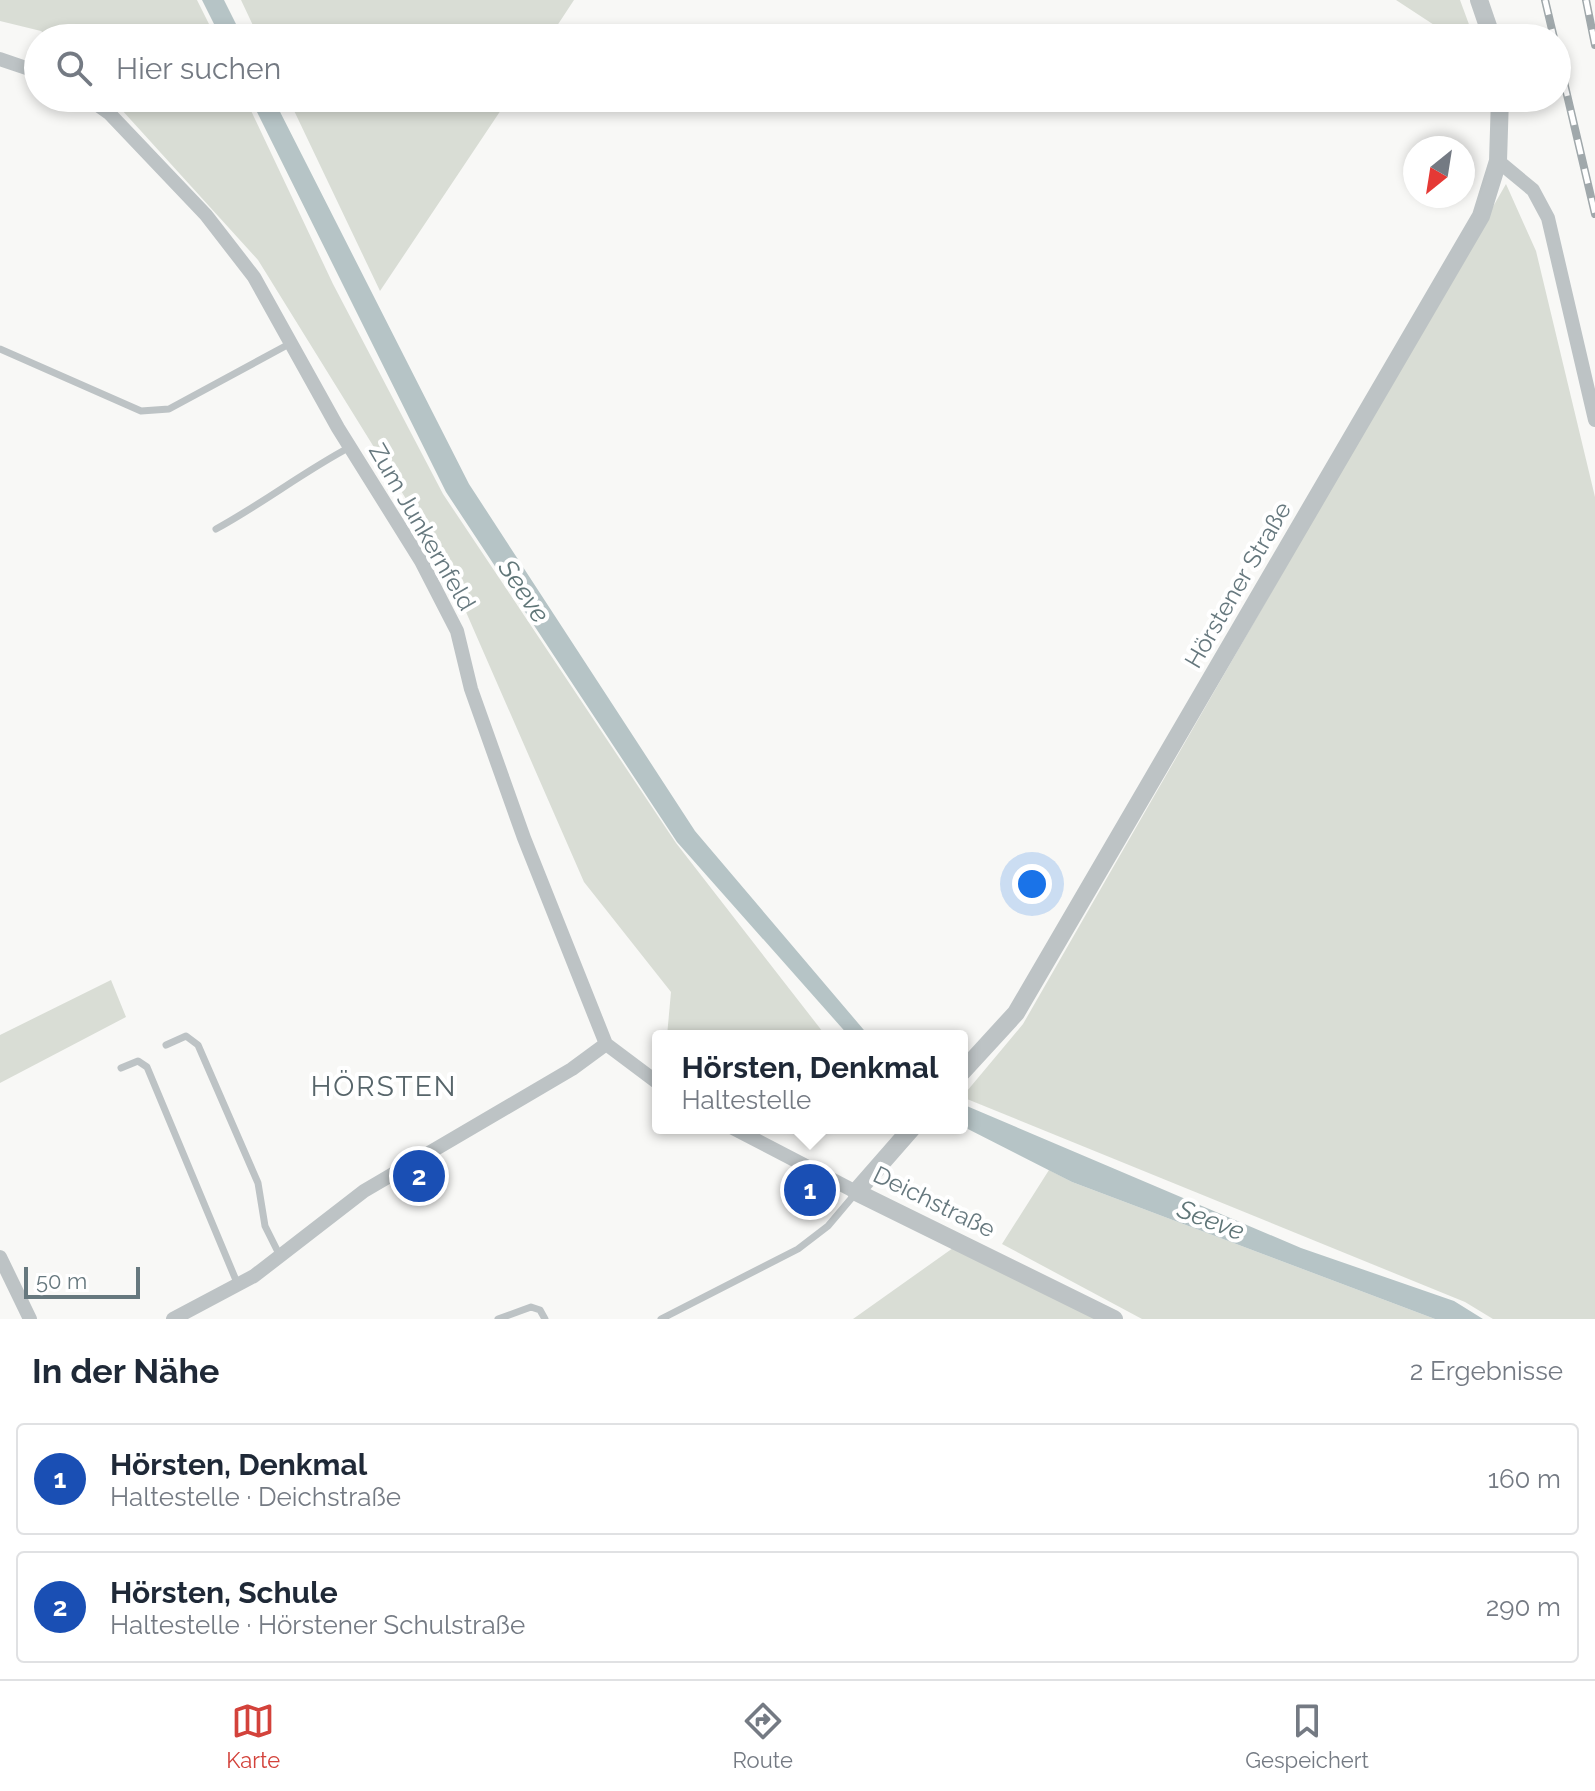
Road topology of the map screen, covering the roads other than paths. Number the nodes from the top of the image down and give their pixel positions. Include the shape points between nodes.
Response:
1 (1479, 0) edge
2 (1487, 24) edge
3 (0, 59) edge
4 (24, 67) edge
5 (108, 112) edge
6 (1500, 112) edge
7 (1498, 161) junction
8 (291, 343) junction
9 (0, 349) edge
10 (1595, 420) edge
11 (350, 447) junction
12 (216, 529) dead end
13 (606, 1044) junction
14 (166, 1045) dead end
15 (968, 1065) edge
16 (121, 1068) dead end
17 (652, 1078) edge
18 (745, 1134) edge
19 (907, 1134) edge
20 (856, 1192) junction
21 (280, 1256) junction
22 (0, 1257) edge
23 (238, 1285) junction
24 (30, 1319) edge
25 (173, 1319) edge
26 (498, 1319) edge
27 (545, 1319) edge
28 (661, 1319) edge
29 (1114, 1319) edge

1 - 2 street
3 - 4 street
5 - 8 street, Zum Junkernfeld via 206,215 254,277
6 - 7 street, Hörstener Straße
7 - 10 street via 1533,190 1548,218
7 - 15 street, Hörstener Straße via 1481,216 1016,1013
8 - 9 lane via 169,409 141,411
8 - 11 street, Zum Junkernfeld
11 - 12 lane
11 - 13 street, Zum Junkernfeld via 421,561 457,631 471,689 524,838
13 - 17 street
13 - 21 street via 364,1191
14 - 21 lane via 186,1036 198,1045 258,1183 265,1226
16 - 23 lane via 138,1061 147,1067
18 - 20 street, Deichstraße
19 - 20 street
20 - 28 lane via 828,1226 798,1249
20 - 29 street, Deichstraße
21 - 23 street
22 - 24 street
23 - 25 street
26 - 27 lane via 531,1307

